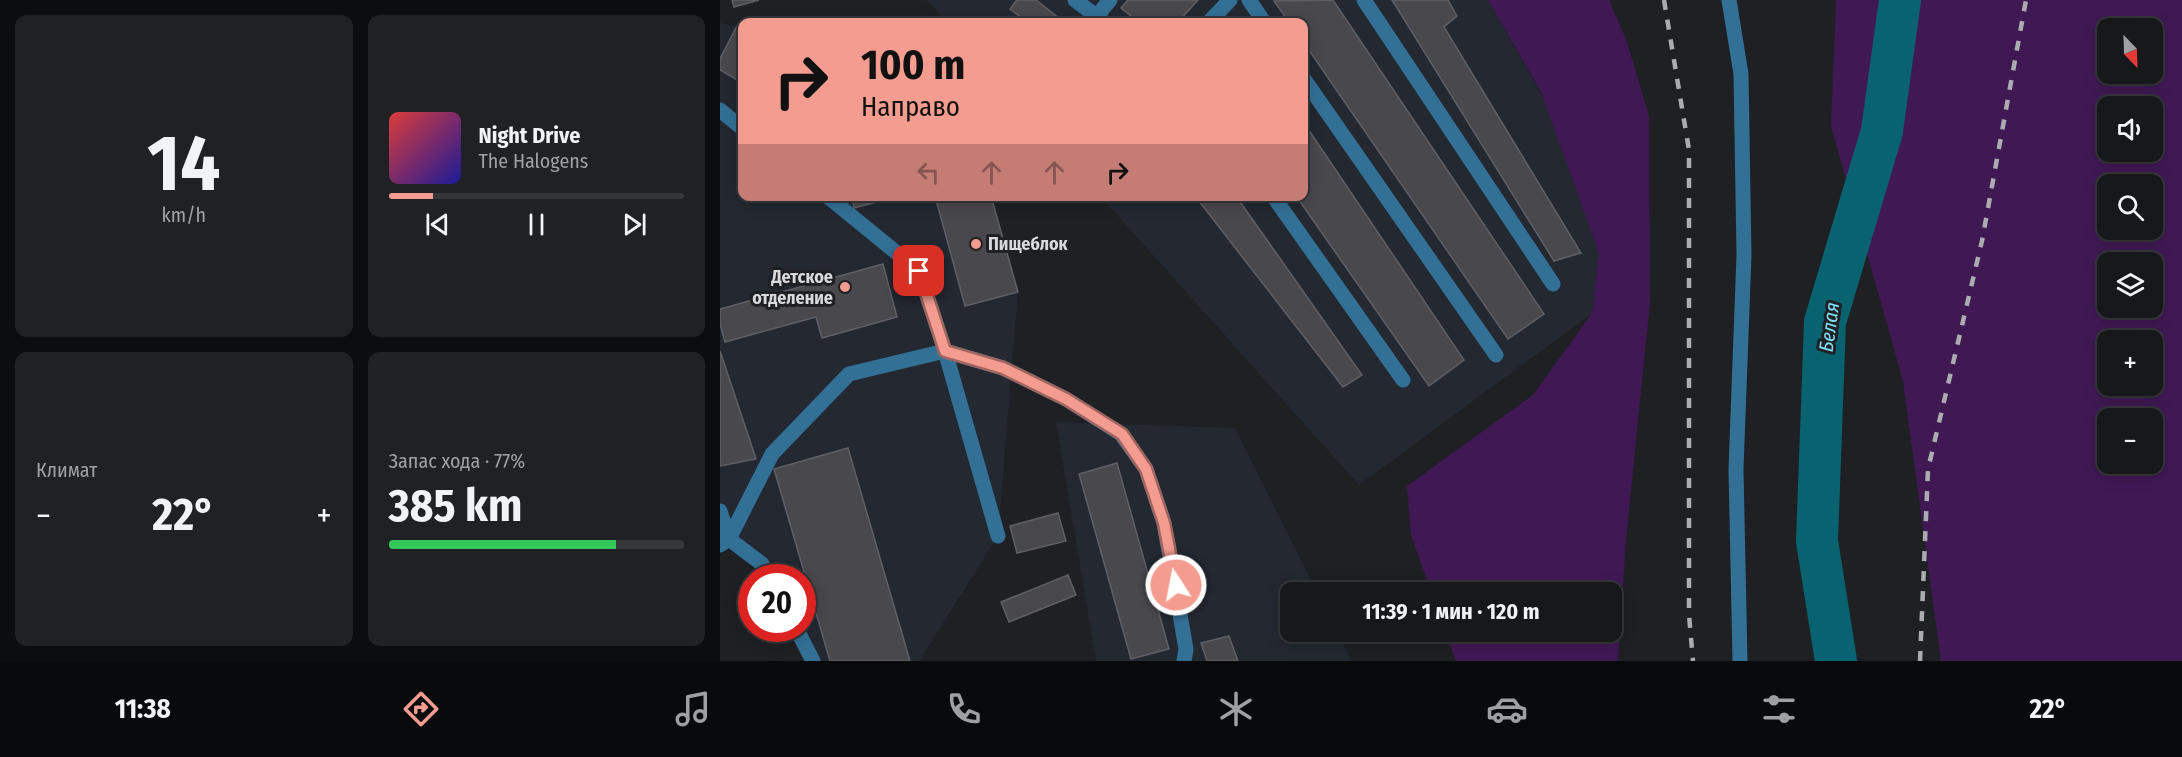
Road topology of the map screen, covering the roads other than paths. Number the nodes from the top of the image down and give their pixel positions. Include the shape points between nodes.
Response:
1 (1075, 0) edge
2 (1110, 0) edge
3 (1230, 0) edge
4 (1249, 0) edge
5 (1364, 0) edge
6 (1729, 0) edge
7 (1098, 18) edge
8 (1101, 18) edge
9 (1213, 18) edge
10 (1261, 18) edge
11 (1308, 85) edge
12 (720, 110) edge
13 (738, 125) edge
14 (833, 201) edge
15 (1277, 201) edge
16 (1553, 284) dead end
17 (945, 351) junction
18 (1496, 355) dead end
19 (1403, 380) dead end
20 (720, 511) edge
21 (998, 536) dead end
22 (725, 542) edge
23 (762, 564) edge
24 (803, 642) edge
25 (813, 661) edge
26 (1184, 661) edge
27 (1740, 661) edge

1 - 7 street
2 - 8 street
3 - 9 street
4 - 10 street
5 - 16 street
6 - 27 street via 1741,74 1742,108 1744,255 1736,469
11 - 18 street
12 - 13 street
14 - 17 street via 919,271
15 - 19 street
17 - 21 street
17 - 22 street via 849,374 772,454
17 - 26 street via 1003,368 1066,399 1122,434 1146,469 1164,523 1186,649
20 - 22 street
22 - 23 street
24 - 25 street

